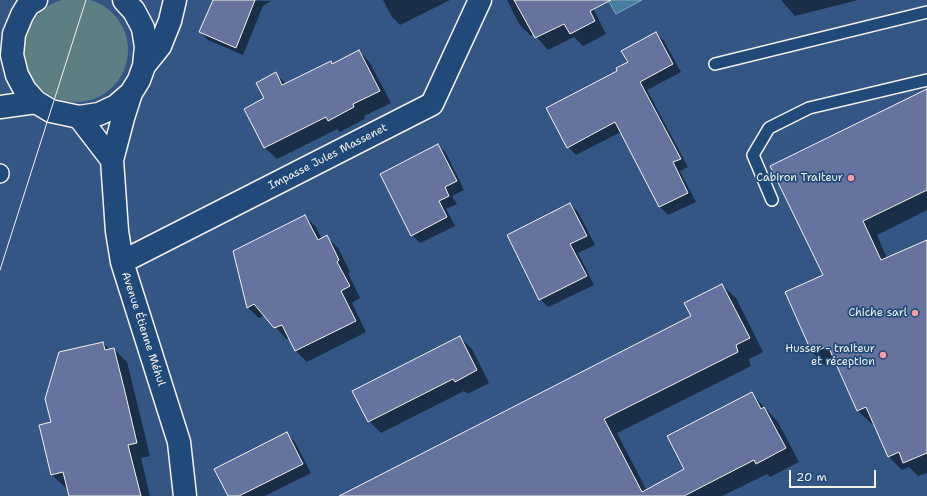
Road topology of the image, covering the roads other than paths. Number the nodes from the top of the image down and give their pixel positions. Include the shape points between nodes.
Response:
1 (124, 0) edge
2 (175, 0) edge
3 (480, 0) edge
4 (29, 2) edge
5 (927, 12) edge
6 (6, 60) edge
7 (715, 64) dead end
8 (144, 66) junction
9 (927, 80) edge
10 (131, 93) junction
11 (36, 102) junction
12 (0, 106) edge
13 (79, 117) junction
14 (112, 160) junction
15 (772, 200) dead end
16 (122, 262) junction
17 (185, 496) edge

1 - 8 street, Avenue Étienne Méhul via 134,10 143,28 146,47
2 - 8 street, Avenue Étienne Méhul via 160,46
3 - 16 street, Impasse Jules Massenet via 432,104
4 - 6 street, Avenue Étienne Méhul via 14,34
5 - 7 lane
6 - 11 street, Avenue Étienne Méhul
8 - 10 street, Avenue Étienne Méhul
9 - 15 lane via 809,108 769,128 753,155
10 - 13 street, Avenue Étienne Méhul via 116,106 99,114
10 - 14 street, Avenue Étienne Méhul
11 - 12 street
11 - 13 street, Avenue Étienne Méhul via 51,112
13 - 14 street
14 - 16 street, Avenue Étienne Méhul
16 - 17 street, Avenue Étienne Méhul via 179,442

